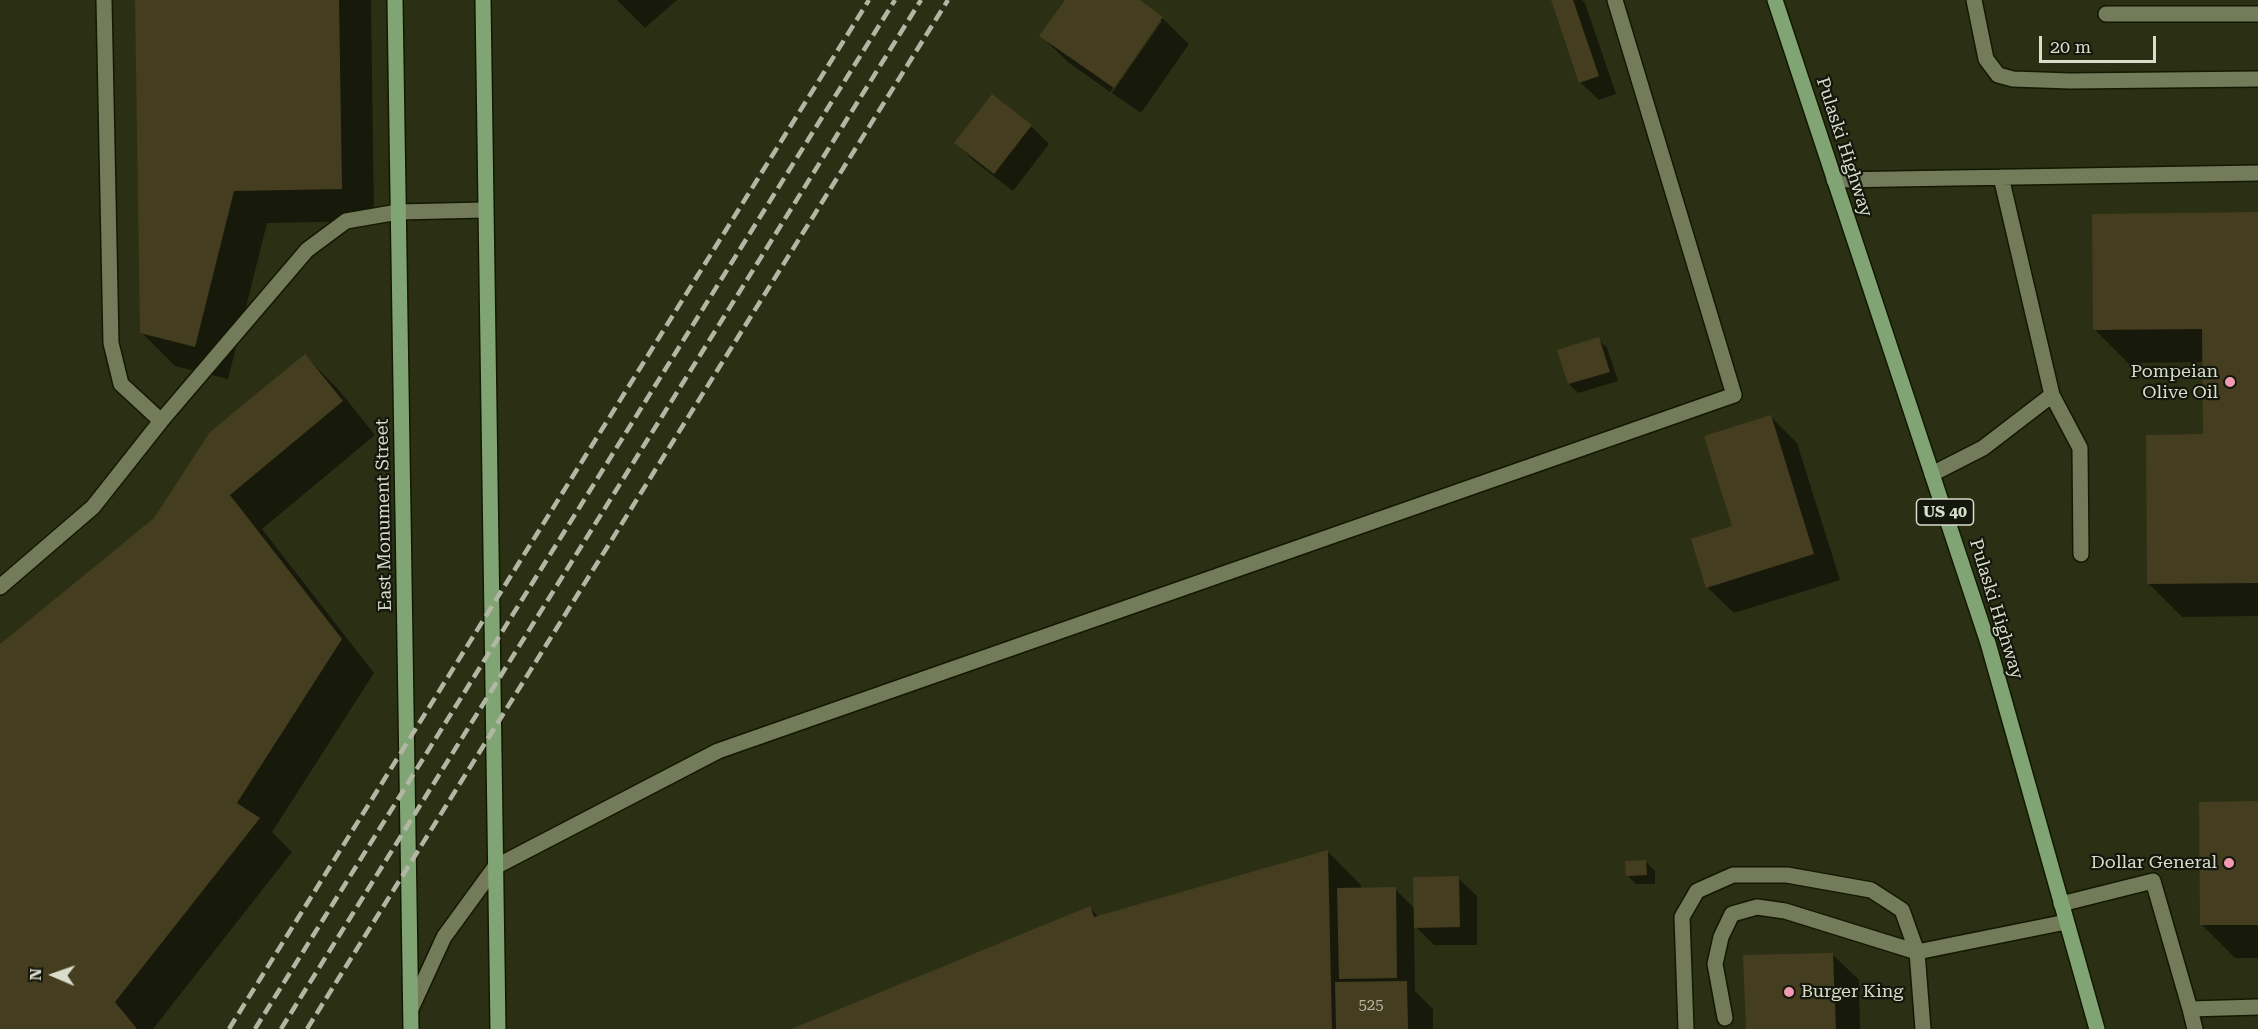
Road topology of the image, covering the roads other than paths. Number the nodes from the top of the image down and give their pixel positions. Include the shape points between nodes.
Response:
1 (104, 0) edge
2 (395, 0) edge
3 (483, 0) edge
4 (1615, 0) edge
5 (1775, 0) edge
6 (1974, 0) edge
7 (2106, 14) dead end
8 (2258, 14) edge
9 (2258, 79) edge
10 (2258, 173) edge
11 (2001, 177) junction
12 (1834, 180) junction
13 (485, 210) junction
14 (398, 212) junction
15 (2052, 395) junction
16 (161, 421) junction
17 (1932, 474) junction
18 (2081, 554) dead end
19 (0, 587) edge
20 (495, 867) junction
21 (2061, 904) junction
22 (2066, 922) junction
23 (1917, 952) junction
24 (2258, 1007) edge
25 (2190, 1008) junction
26 (411, 1009) junction
27 (1725, 1018) dead end
28 (411, 1029) edge
29 (498, 1029) edge
30 (1686, 1029) edge
31 (1923, 1029) edge
32 (2097, 1029) edge
33 (2195, 1029) edge

1 - 16 lane via 111,343 121,384
2 - 14 main road, East Monument Street
3 - 13 main road
4 - 20 lane via 1734,395 718,751
5 - 12 main road, Pulaski Highway / US 40
6 - 9 lane via 1986,59 1998,75 2070,81
7 - 8 lane
10 - 11 lane
11 - 12 lane
11 - 15 lane
12 - 17 main road, Pulaski Highway / US 40
13 - 14 lane
13 - 20 main road
14 - 16 lane via 346,221 307,250
14 - 26 main road, East Monument Street
15 - 17 lane via 1983,448
15 - 18 lane via 2080,448
16 - 19 lane via 93,507
17 - 21 main road, Pulaski Highway / US 40 via 1988,643
20 - 26 lane via 444,938
20 - 29 main road
21 - 22 main road, Pulaski Highway / US 40
21 - 25 lane via 2153,881
22 - 23 lane
22 - 32 main road, Pulaski Highway / US 40
23 - 27 lane via 1785,911 1757,907 1732,914 1715,964
23 - 30 lane via 1902,910 1871,890 1787,874 1732,875 1697,891 1682,917
23 - 31 lane
24 - 25 lane
25 - 33 lane
26 - 28 main road, East Monument Street

